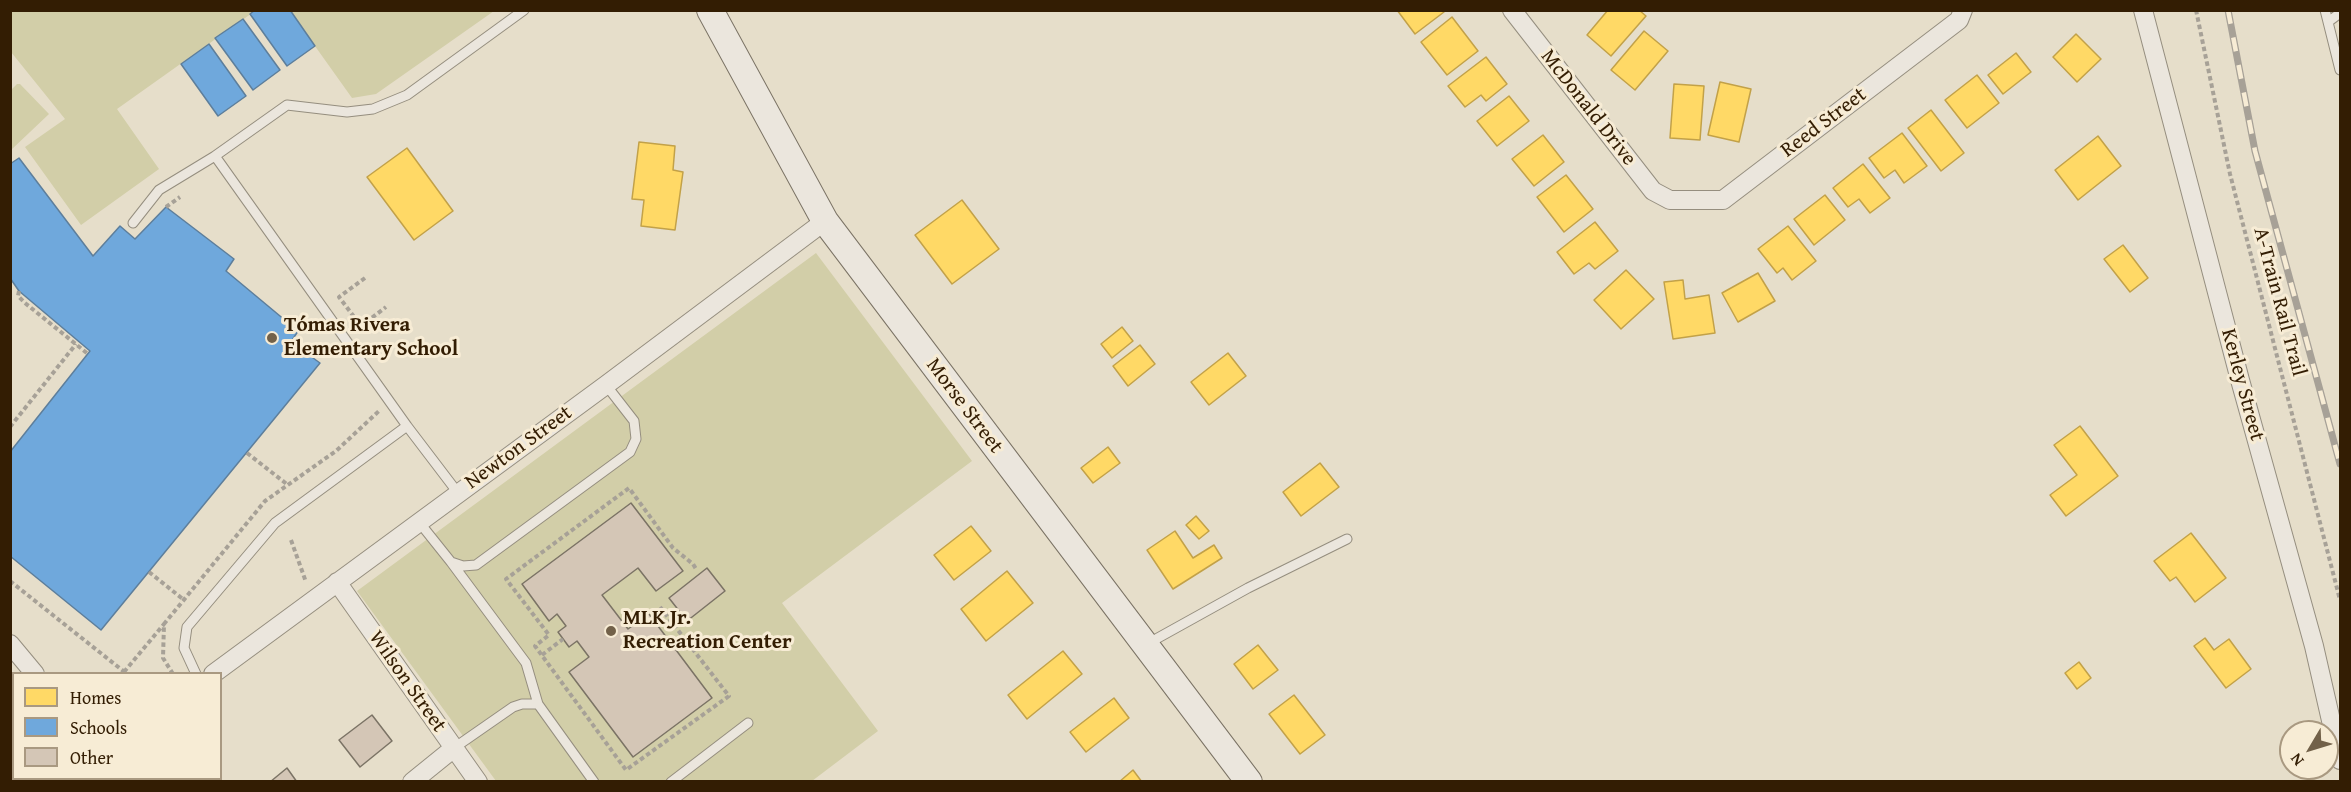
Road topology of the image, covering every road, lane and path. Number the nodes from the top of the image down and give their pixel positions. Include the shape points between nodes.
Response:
1 (524, 10) edge
2 (710, 10) edge
3 (1512, 10) edge
4 (1963, 10) edge
5 (2144, 10) edge
6 (2196, 10) edge
7 (2325, 10) edge
8 (2340, 13) edge
9 (2328, 22) junction
10 (2340, 70) edge
11 (214, 156) junction
12 (184, 194) dead end
13 (1670, 201) joint
14 (166, 207) dead end
15 (825, 221) junction
16 (133, 223) dead end
17 (365, 278) dead end
18 (19, 291) dead end
19 (386, 307) dead end
20 (76, 344) junction
21 (88, 354) dead end
22 (606, 386) junction
23 (374, 403) dead end
24 (407, 426) junction
25 (10, 427) edge
26 (247, 453) dead end
27 (288, 485) junction
28 (458, 493) junction
29 (419, 522) junction
30 (1347, 539) dead end
31 (291, 540) dead end
32 (451, 562) junction
33 (696, 569) dead end
34 (149, 572) dead end
35 (10, 581) edge
36 (337, 582) junction
37 (306, 583) dead end
38 (184, 600) junction
39 (2340, 600) edge
40 (660, 607) dead end
41 (164, 624) junction
42 (699, 635) dead end
43 (563, 639) dead end
44 (687, 642) junction
45 (10, 644) edge
46 (1145, 646) junction
47 (675, 648) dead end
48 (540, 656) junction
49 (34, 672) edge
50 (125, 672) edge
51 (127, 672) edge
52 (172, 672) edge
53 (195, 672) edge
54 (216, 672) edge
55 (537, 704) junction
56 (748, 723) dead end
57 (454, 748) junction
58 (2340, 760) edge
59 (412, 782) edge
60 (478, 782) edge
61 (594, 782) edge
62 (670, 782) edge
63 (1249, 782) edge

1 - 11 lane via 407,95 373,110 287,105
2 - 15 street, Morse Street
3 - 13 street, McDonald Drive via 1653,191
4 - 13 street, Reed Street via 1959,20 1723,200
5 - 58 street, Kerley Street via 2237,370 2314,646
6 - 39 path, A-Train Rail Trail via 2230,174
7 - 9 lane
8 - 9 lane
9 - 10 lane
11 - 16 lane via 159,190
11 - 24 lane
12 - 14 path
15 - 22 street, Newton Street
15 - 46 street, Morse Street
17 - 19 path via 339,297 361,326
18 - 20 path via 18,296
20 - 21 path
20 - 25 path
22 - 28 street, Newton Street
22 - 32 lane via 634,422 636,439 630,452 476,565
23 - 27 path via 380,411 336,451
24 - 28 lane
24 - 53 lane via 275,523 187,627 184,648
26 - 27 path
27 - 38 path via 265,501
28 - 29 street, Newton Street
29 - 32 lane
29 - 36 street, Newton Street
30 - 46 lane via 1170,629
31 - 37 path
32 - 55 lane via 526,663
33 - 48 path via 673,548 629,488 506,579 549,635 535,646
34 - 38 path
35 - 50 path
36 - 54 street, Newton Street
36 - 57 street, Wilson Street
38 - 41 path
40 - 44 path
41 - 51 path
41 - 52 path via 164,658
42 - 44 path
43 - 48 path
44 - 47 path
44 - 48 path via 729,696 627,770
45 - 49 street
46 - 63 street, Morse Street
55 - 57 lane via 513,707
55 - 61 lane
56 - 62 lane
57 - 59 street
57 - 60 street, Wilson Street

